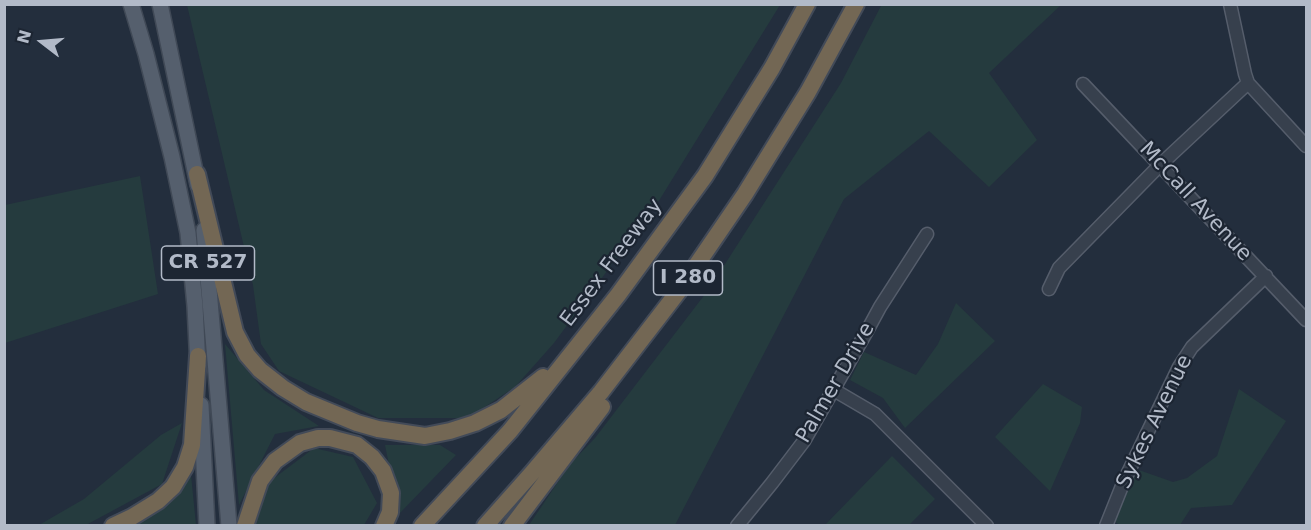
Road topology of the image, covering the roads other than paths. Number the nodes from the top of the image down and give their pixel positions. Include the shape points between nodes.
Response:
1 (131, 4) edge
2 (807, 4) edge
3 (856, 4) edge
4 (1230, 4) edge
5 (160, 7) edge
6 (1248, 83) junction
7 (1083, 84) dead end
8 (1306, 146) edge
9 (1160, 165) junction
10 (197, 174) junction
11 (927, 234) dead end
12 (1266, 276) junction
13 (1049, 289) dead end
14 (678, 292) junction
15 (618, 295) junction
16 (1306, 320) edge
17 (198, 356) junction
18 (834, 390) junction
19 (113, 525) edge
20 (207, 525) edge
21 (229, 525) edge
22 (245, 525) edge
23 (384, 525) edge
24 (422, 525) edge
25 (484, 525) edge
26 (512, 525) edge
27 (737, 525) edge
28 (987, 525) edge
29 (1106, 525) edge

1 - 17 main road, CR 527 via 172,156 188,234
2 - 15 highway, Essex Freeway / I 280 via 705,176
3 - 14 highway, I 280 via 808,92
4 - 6 street
5 - 10 main road, CR 527
6 - 8 street
6 - 9 street
7 - 9 street, McCall Avenue
9 - 12 street, McCall Avenue
9 - 13 street via 1059,268
10 - 15 highway via 235,332 247,355 283,388 357,423 426,435 476,423 501,410 551,371
10 - 21 main road, CR 527
11 - 18 street, Palmer Drive
12 - 16 street, McCall Avenue
12 - 29 street, Sykes Avenue via 1192,347 1179,367
14 - 25 highway, I 280 via 601,392
14 - 26 highway via 620,383
15 - 24 highway, Essex Freeway / I 280 via 510,431
17 - 19 highway via 192,445 185,467 173,487 158,501
17 - 20 main road, CR 527
18 - 27 street, Palmer Drive via 804,441
18 - 28 street via 874,414
22 - 23 highway via 260,481 276,460 300,443 318,438 357,445 383,471 391,493 390,512

